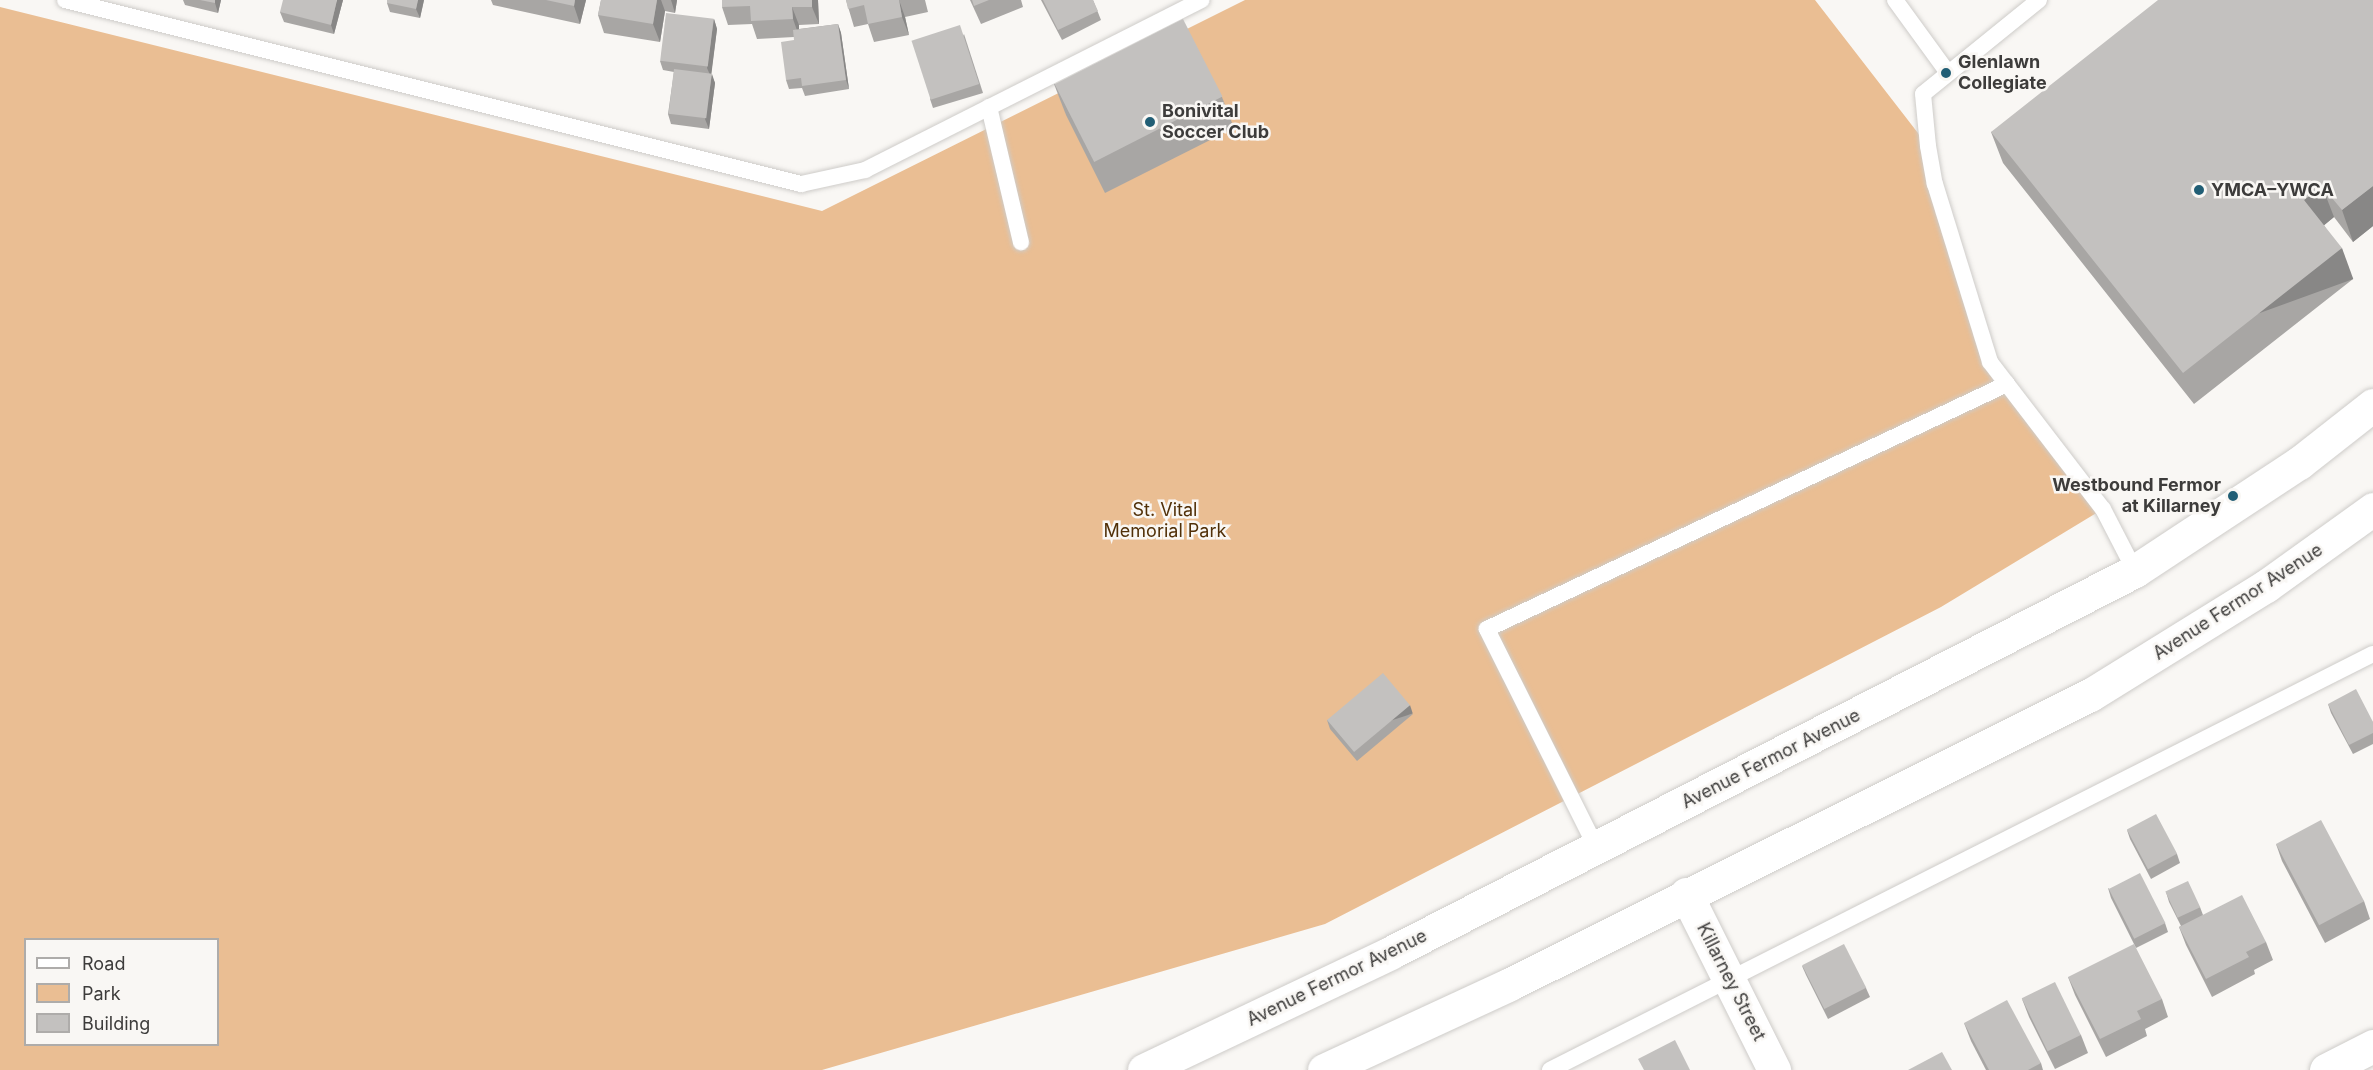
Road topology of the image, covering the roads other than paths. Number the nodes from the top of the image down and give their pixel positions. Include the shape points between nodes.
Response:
1 (65, 0) edge
2 (1201, 0) edge
3 (1896, 0) edge
4 (2039, 0) edge
5 (1948, 73) junction
6 (989, 107) junction
7 (1021, 243) dead end
8 (2007, 384) junction
9 (2373, 405) edge
10 (2373, 509) edge
11 (2135, 571) junction
12 (2373, 654) edge
13 (1597, 849) junction
14 (1686, 894) junction
15 (1731, 979) junction
16 (2373, 1046) edge
17 (1144, 1070) edge
18 (1324, 1070) edge
19 (1550, 1070) edge
20 (1774, 1070) edge
21 (2326, 1070) edge

1 - 6 lane via 801,184 865,170
2 - 6 lane
3 - 5 lane
4 - 5 lane
5 - 8 lane via 1923,94 1933,174 1990,362
6 - 7 lane
8 - 11 lane via 2103,509
8 - 13 lane via 1488,629
9 - 11 main road, Avenue Fermor Avenue via 2298,463
10 - 14 main road, Avenue Fermor Avenue via 2266,586 2090,695
11 - 13 main road, Avenue Fermor Avenue
12 - 15 lane
13 - 17 main road, Avenue Fermor Avenue
14 - 15 main road, Killarney Street
14 - 18 main road, Avenue Fermor Avenue via 1508,985
15 - 19 lane
15 - 20 main road, Killarney Street
16 - 21 main road

